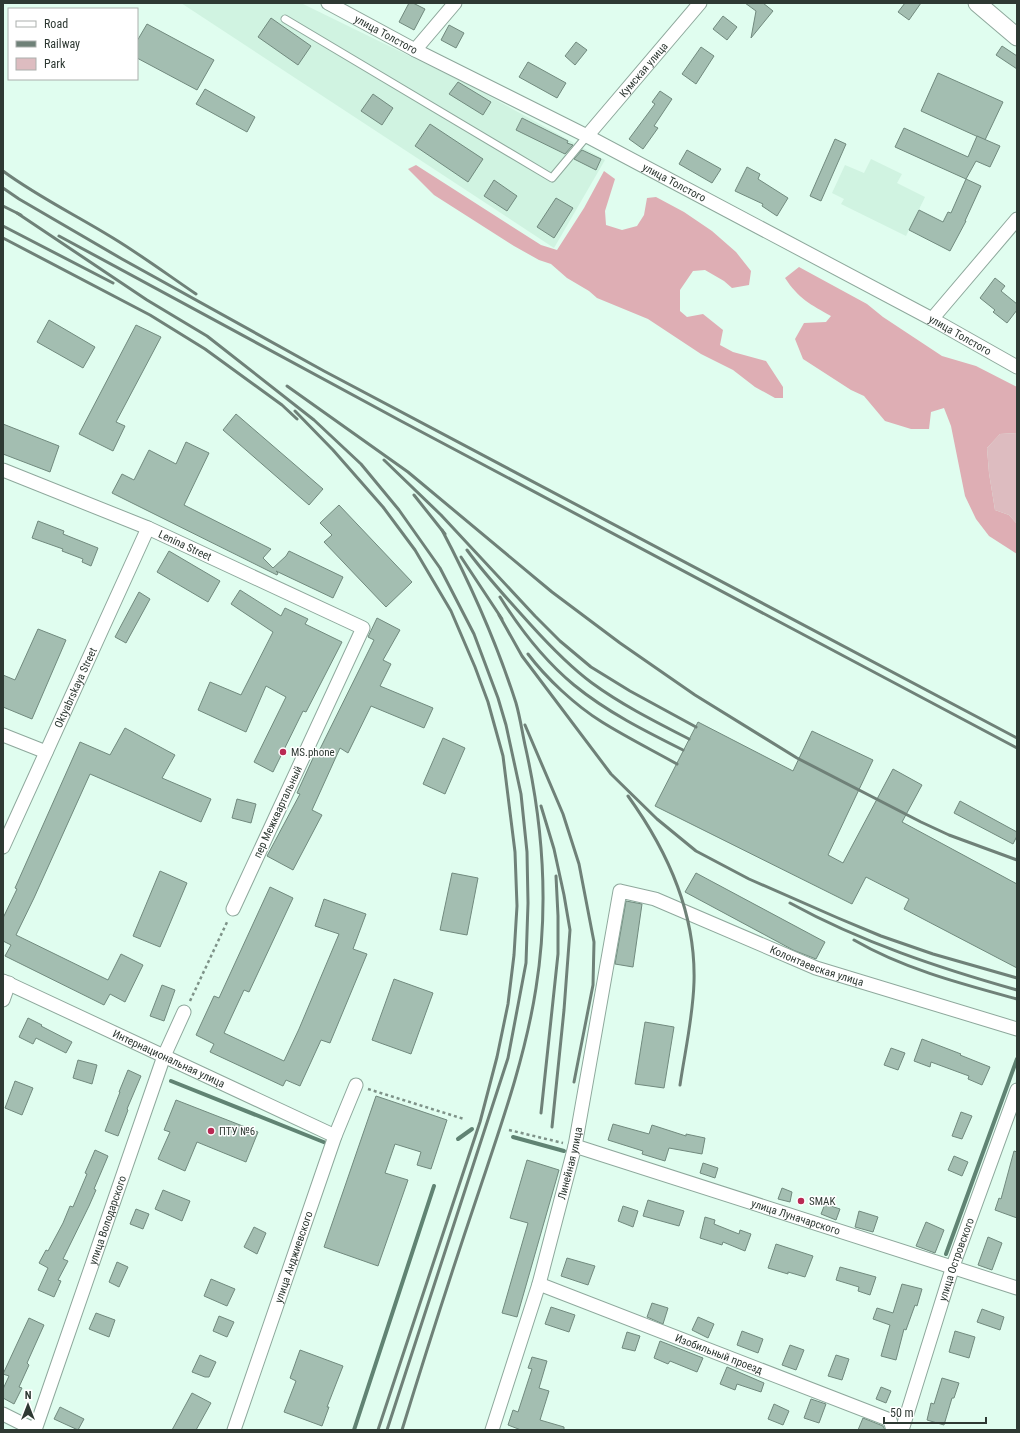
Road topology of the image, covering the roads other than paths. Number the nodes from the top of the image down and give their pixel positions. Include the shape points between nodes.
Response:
1 (328, 3) edge
2 (455, 3) edge
3 (700, 3) edge
4 (977, 3) edge
5 (285, 19) dead end
6 (1017, 37) edge
7 (415, 50) junction
8 (587, 136) junction
9 (1017, 219) edge
10 (932, 319) junction
11 (1017, 367) edge
12 (3, 470) edge
13 (148, 528) junction
14 (363, 628) joint
15 (3, 735) edge
16 (46, 752) junction
17 (3, 847) edge
18 (620, 891) joint
19 (233, 909) road end
20 (6, 982) edge
21 (3, 1000) edge
22 (184, 1012) road end
23 (1017, 1029) edge
24 (164, 1056) junction
25 (356, 1085) road end
26 (1017, 1090) edge
27 (335, 1136) junction
28 (575, 1146) junction
29 (953, 1266) junction
30 (539, 1284) junction
31 (1017, 1288) edge
32 (3, 1414) edge
33 (35, 1430) edge
34 (234, 1430) edge
35 (492, 1430) edge
36 (893, 1430) edge
37 (902, 1430) edge

1 - 7 street, улица Толстого
2 - 7 street
3 - 8 street, Кумская улица
4 - 6 street
5 - 8 lane via 552,178
7 - 8 street, улица Толстого
8 - 10 street, улица Толстого
9 - 10 street
10 - 11 street, улица Толстого
12 - 13 street, Lenina Street
13 - 14 street, Lenina Street
13 - 16 street, Oktyabrskaya Street
14 - 19 street, пер Межквартальный
15 - 16 street
16 - 17 street, Oktyabrskaya Street
18 - 23 street, Колонтаевская улица via 655,900 816,968
18 - 28 street, Линейная улица
20 - 21 street
20 - 24 street, Интернациональная улица
22 - 24 street, улица Володарского
24 - 27 street, Интернациональная улица
24 - 33 street, улица Володарского
25 - 27 street, улица Анджиевского
26 - 29 street, улица Островского
27 - 34 street, улица Анджиевского
28 - 29 street, улица Луначарского
28 - 30 street, Линейная улица
29 - 31 street, улица Луначарского
29 - 37 street, улица Островского
30 - 35 street, Линейная улица
30 - 36 street, Изобильный проезд via 890,1420
32 - 33 street

